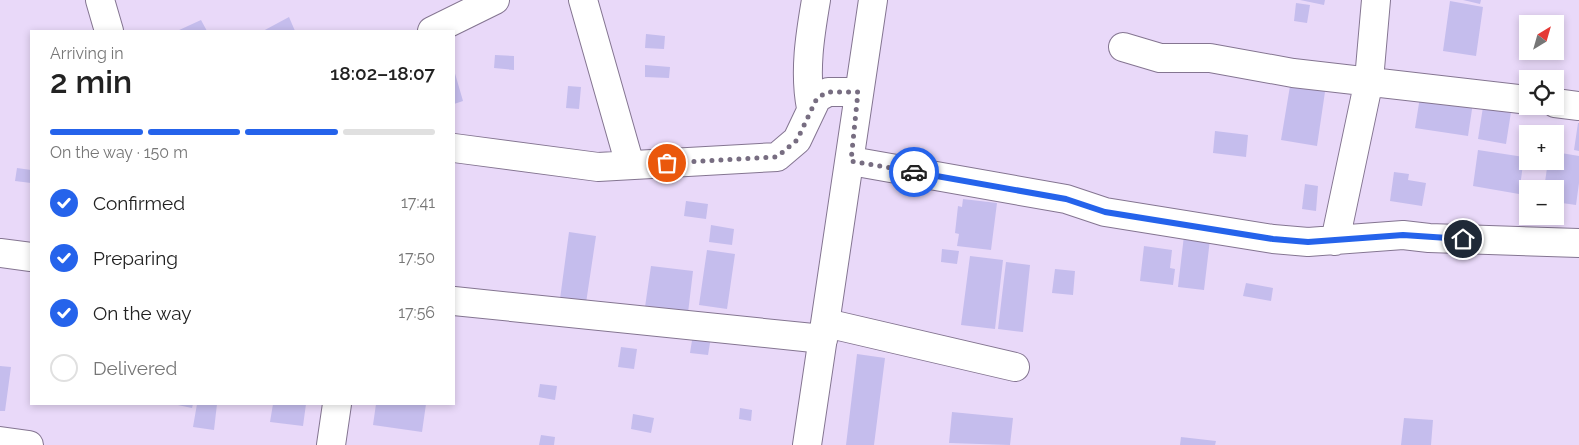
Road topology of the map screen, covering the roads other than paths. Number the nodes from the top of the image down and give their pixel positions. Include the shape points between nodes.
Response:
1 (100, 0) edge
2 (494, 0) edge
3 (583, 0) edge
4 (816, 0) edge
5 (874, 0) edge
6 (1376, 0) edge
7 (109, 30) edge
8 (434, 30) edge
9 (1123, 47) dead end
10 (1369, 80) junction
11 (858, 92) junction
12 (1519, 99) edge
13 (1564, 104) edge
14 (1579, 106) edge
15 (811, 108) junction
16 (455, 148) edge
17 (851, 161) junction
18 (630, 165) junction
19 (1334, 241) junction
20 (1579, 243) edge
21 (0, 253) edge
22 (30, 257) edge
23 (455, 301) edge
24 (824, 331) junction
25 (1015, 367) dead end
26 (337, 405) edge
27 (0, 441) edge
28 (29, 445) edge
29 (331, 445) edge
30 (807, 445) edge

1 - 7 street
2 - 8 street
3 - 18 street
4 - 15 street via 807,86
5 - 11 street
6 - 10 street
9 - 10 street via 1160,58 1210,58 1293,73
10 - 12 street
10 - 19 street
11 - 15 street via 828,92 817,98
11 - 17 street
13 - 14 street
15 - 18 street via 797,140 777,157
16 - 18 street via 598,167
17 - 19 street via 1066,199 1105,212 1273,239
17 - 24 street
19 - 20 street via 1403,235
21 - 22 street
23 - 24 street
24 - 25 street
24 - 30 street
26 - 29 street
27 - 28 street

